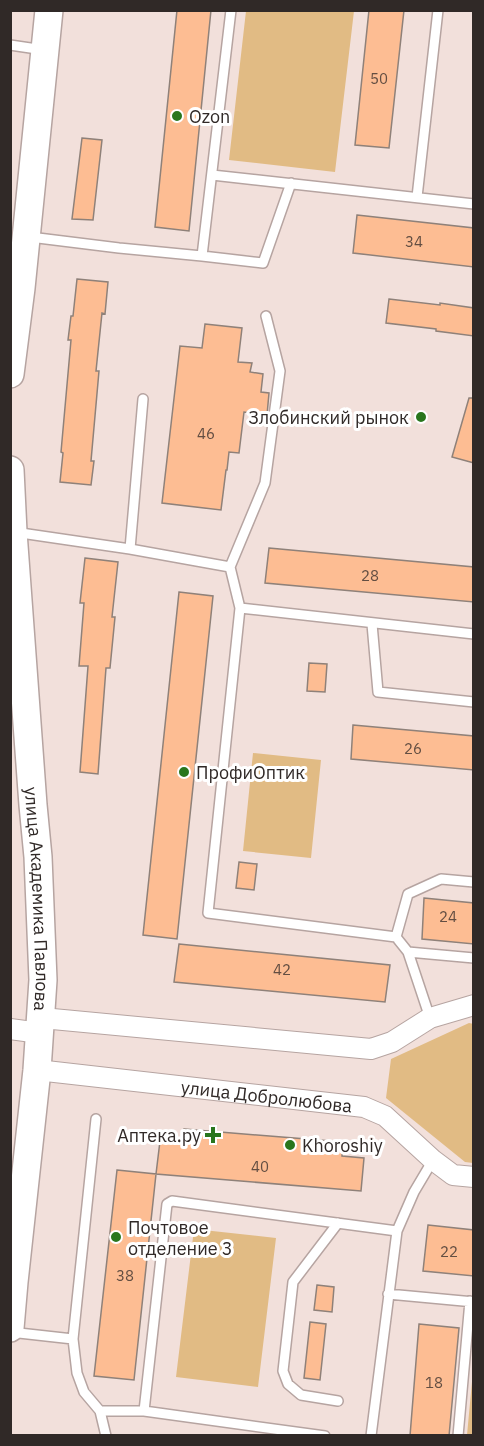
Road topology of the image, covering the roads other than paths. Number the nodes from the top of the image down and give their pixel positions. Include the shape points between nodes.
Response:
1 (49, 10) edge
2 (231, 10) edge
3 (438, 10) edge
4 (10, 45) edge
5 (45, 51) junction
6 (212, 174) junction
7 (291, 183) junction
8 (417, 197) junction
9 (474, 204) edge
10 (26, 236) junction
11 (202, 256) junction
12 (266, 316) dead end
13 (10, 374) edge
14 (143, 399) dead end
15 (10, 470) edge
16 (12, 532) edge
17 (130, 549) junction
18 (230, 567) junction
19 (240, 608) junction
20 (372, 624) junction
21 (474, 634) edge
22 (474, 702) edge
23 (474, 882) edge
24 (396, 938) junction
25 (408, 952) junction
26 (474, 958) edge
27 (474, 1005) edge
28 (430, 1018) junction
29 (41, 1025) junction
30 (10, 1029) edge
31 (38, 1071) junction
32 (96, 1119) dead end
33 (433, 1160) junction
34 (474, 1177) edge
35 (338, 1223) junction
36 (397, 1231) junction
37 (12, 1281) edge
38 (388, 1294) junction
39 (472, 1301) edge
40 (10, 1330) edge
41 (73, 1339) junction
42 (338, 1401) dead end
43 (100, 1411) junction
44 (144, 1411) junction
45 (106, 1436) edge
46 (325, 1436) edge
47 (371, 1436) edge
48 (458, 1436) edge

1 - 5 main road
2 - 6 lane
3 - 8 lane
4 - 5 lane
5 - 10 main road
6 - 7 lane
6 - 11 lane
7 - 8 lane
7 - 11 lane via 263,263
8 - 9 lane
10 - 11 lane
10 - 13 main road
12 - 18 lane via 280,371 265,483
14 - 17 lane
15 - 16 main road, улица Академика Павлова
16 - 17 lane
16 - 29 main road, улица Академика Павлова via 38,857
17 - 18 lane
18 - 19 lane
19 - 20 lane
19 - 24 lane via 208,913
20 - 21 lane
20 - 22 lane via 378,692
23 - 24 lane via 441,879 408,894
24 - 25 lane
25 - 26 lane
25 - 28 lane
27 - 28 street
28 - 29 street via 392,1042 370,1049
29 - 30 street
29 - 31 main road, улица Академика Павлова
31 - 33 street, улица Добролюбова via 364,1107 385,1116
31 - 37 main road, улица Академика Павлова
32 - 41 lane
33 - 34 street, улица Добролюбова via 453,1175
33 - 36 lane
35 - 36 lane
35 - 42 lane via 293,1282 283,1371 288,1384 301,1395
35 - 44 lane via 172,1201 167,1204
36 - 38 lane
37 - 40 main road, улица Академика Павлова
38 - 39 lane
38 - 47 lane
39 - 48 lane
40 - 41 lane
41 - 43 lane via 84,1392
43 - 44 lane
43 - 45 lane
44 - 46 lane

